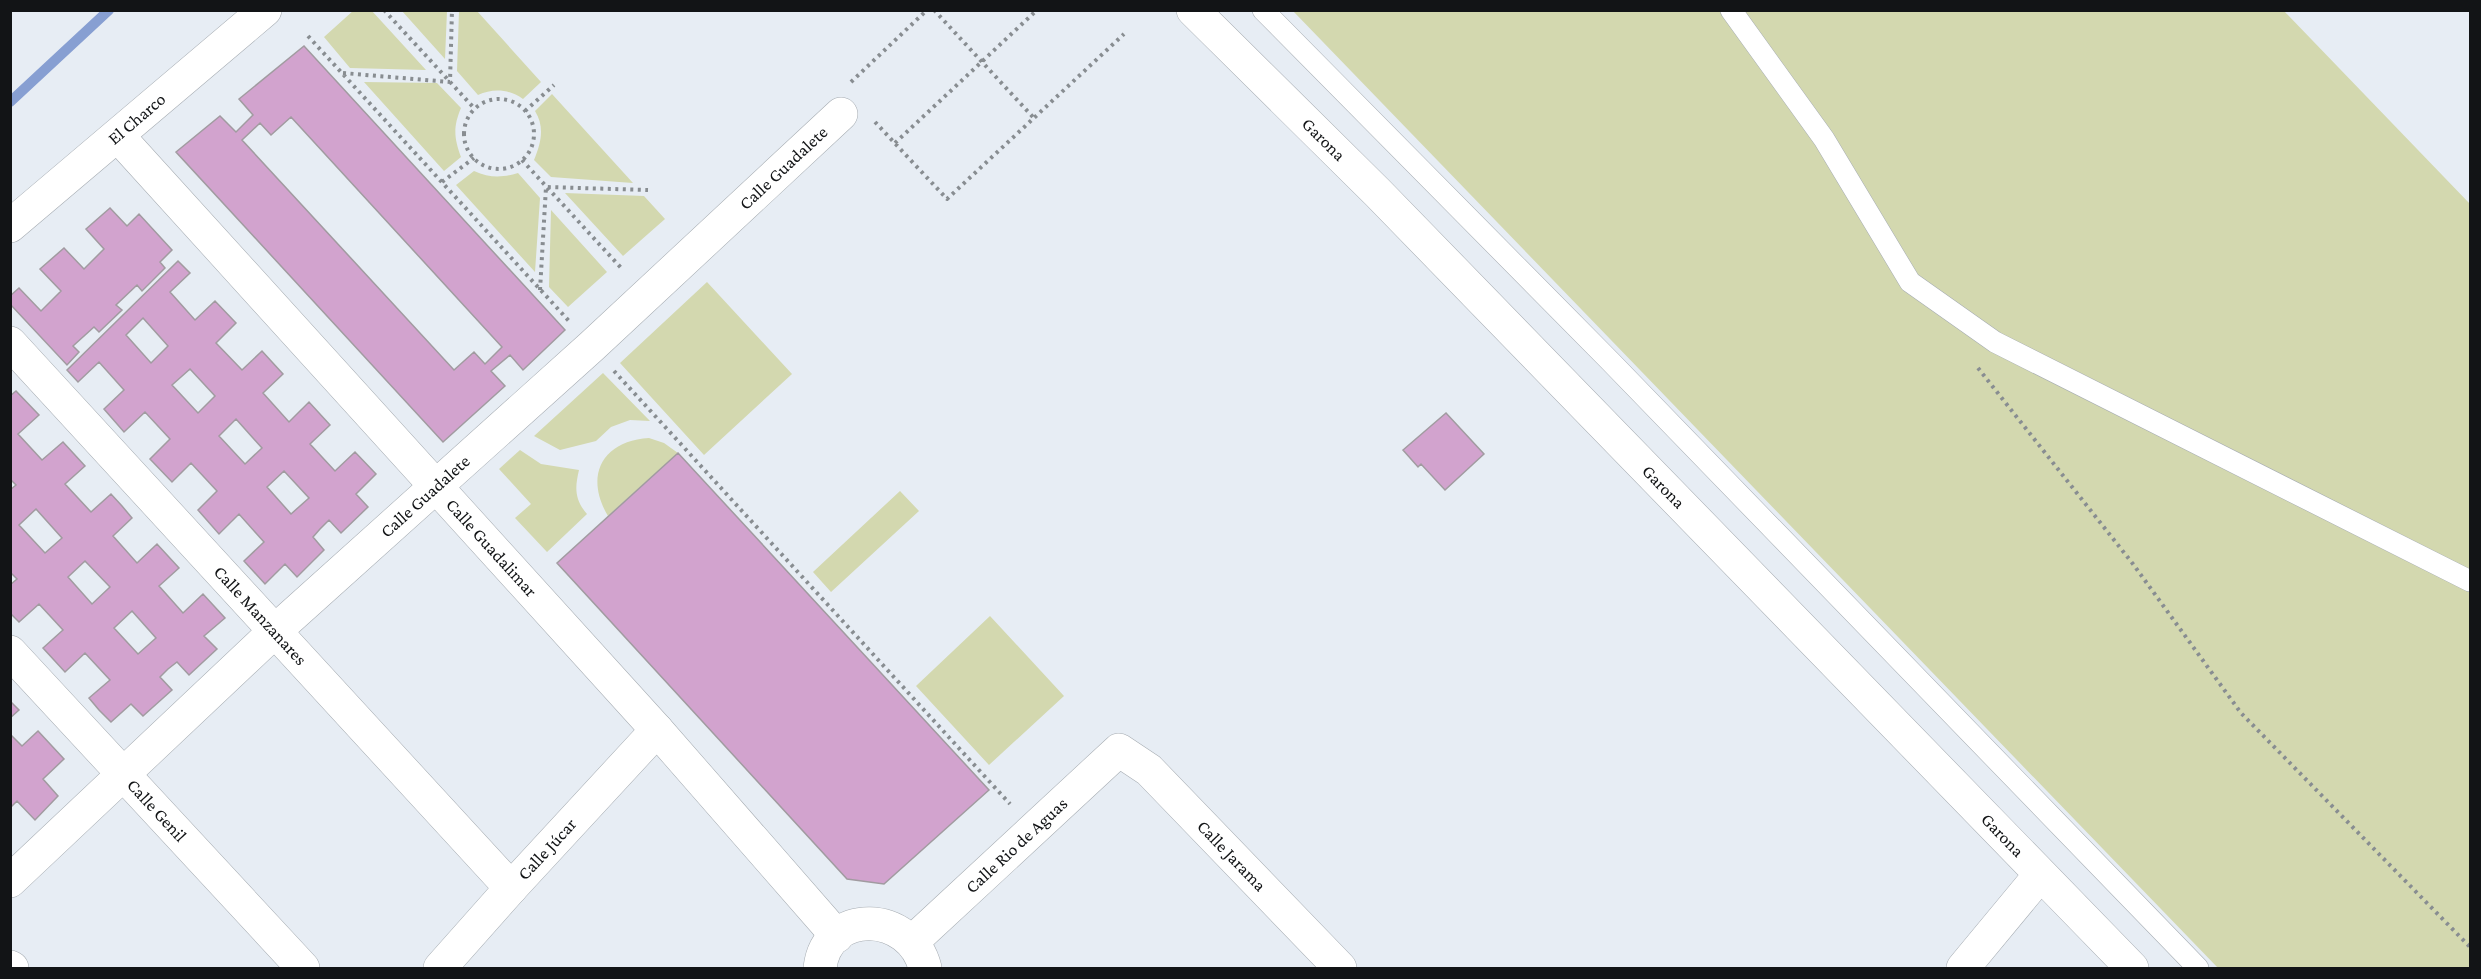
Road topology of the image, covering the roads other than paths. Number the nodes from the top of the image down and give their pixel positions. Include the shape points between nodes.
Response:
1 (265, 10) edge
2 (1193, 10) edge
3 (1263, 10) edge
4 (1731, 10) edge
5 (842, 101) road end
6 (118, 136) junction
7 (10, 226) edge
8 (10, 343) edge
9 (435, 485) junction
10 (2470, 581) edge
11 (275, 631) junction
12 (10, 652) edge
13 (657, 730) junction
14 (1119, 750) joint
15 (123, 774) junction
16 (2040, 875) junction
17 (10, 881) edge
18 (511, 888) junction
19 (837, 936) junction
20 (919, 955) edge
21 (303, 969) edge
22 (440, 969) edge
23 (820, 969) edge
24 (1340, 969) edge
25 (1963, 969) edge
26 (2132, 969) edge
27 (2198, 969) edge

1 - 6 street, El Charco
2 - 16 street, Garona via 1386,202
3 - 27 lane via 1618,369
4 - 10 lane via 1824,139 1910,282 1995,342
5 - 9 street, Calle Guadalete via 592,346
6 - 7 street, El Charco
6 - 9 street, Calle Guadalimar
8 - 11 street, Calle Manzanares
9 - 11 street, Calle Guadalete
9 - 13 street, Calle Guadalimar
11 - 15 street, Calle Guadalete
11 - 18 street, Calle Manzanares
12 - 15 street, Calle Genil
13 - 18 street, Calle Júcar
13 - 19 street, Calle Guadalimar
14 - 20 street, Calle Rio de Aguas via 1032,829
14 - 24 street, Calle Jarama via 1149,770
15 - 17 street, Calle Guadalete
15 - 21 street, Calle Genil
16 - 25 street
16 - 26 street, Garona
18 - 22 street, Calle Júcar
19 - 20 street via 851,927 876,924 900,931
19 - 23 street via 826,949

